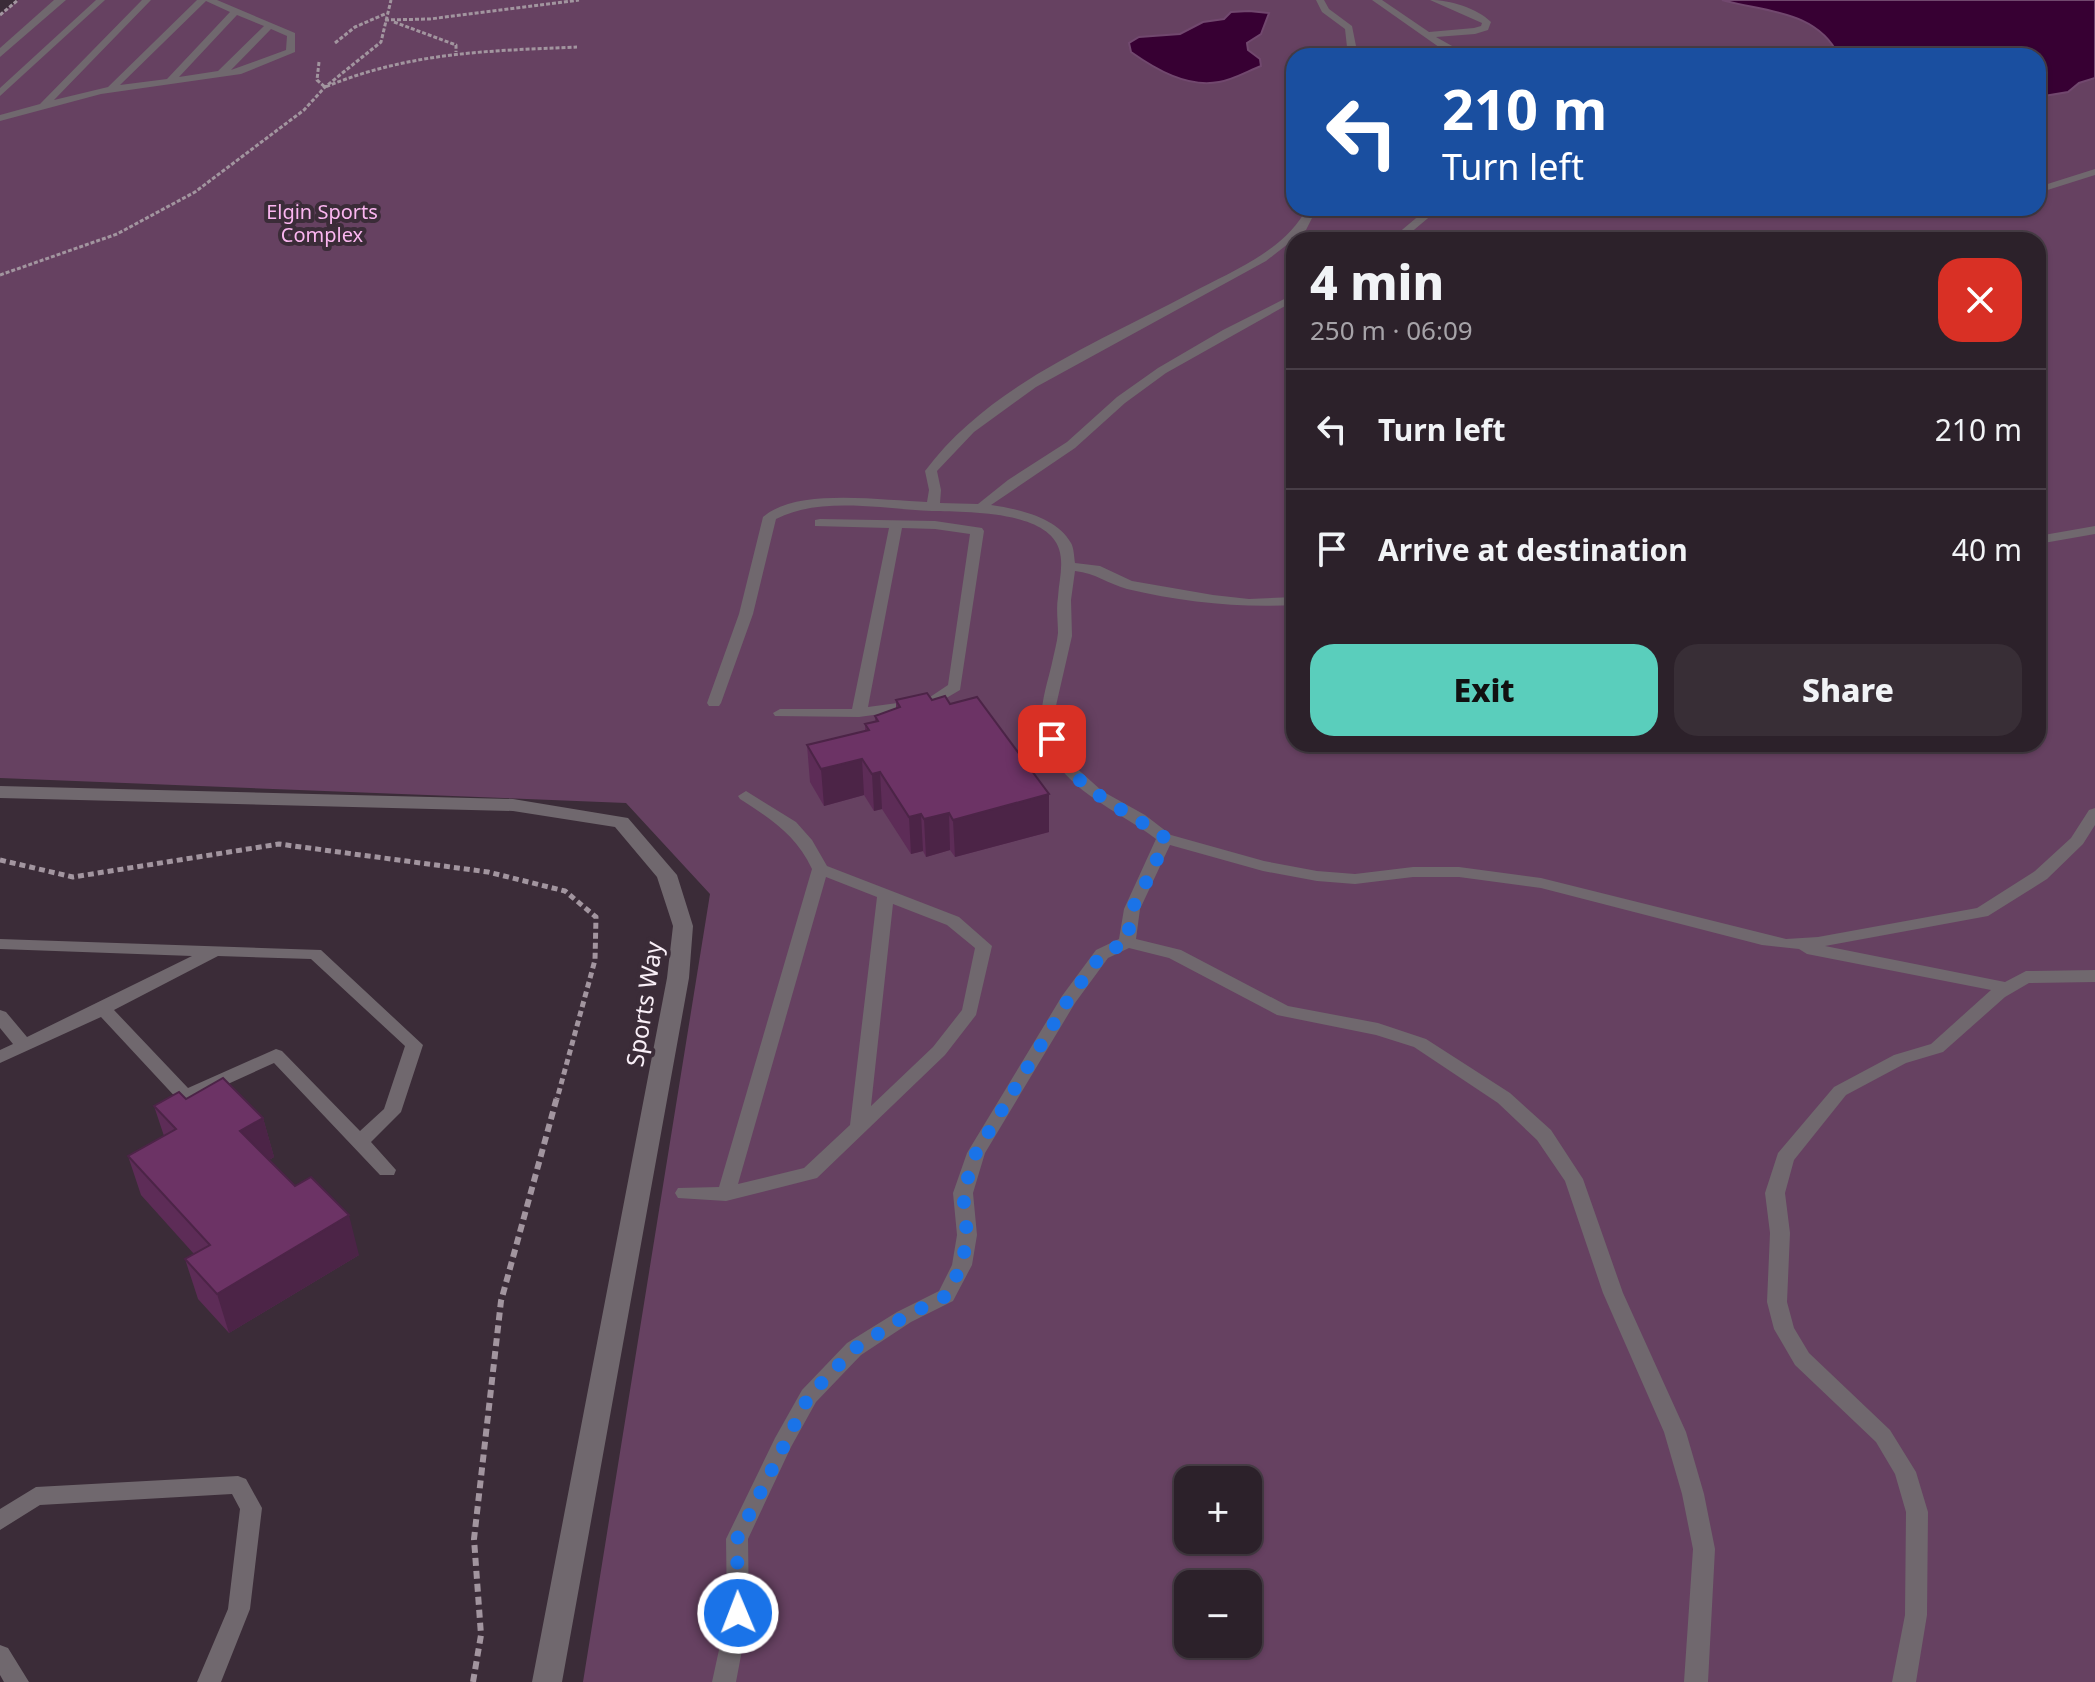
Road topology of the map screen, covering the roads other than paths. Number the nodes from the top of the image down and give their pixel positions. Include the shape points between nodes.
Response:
1 (61, 0) edge
2 (101, 0) edge
3 (147, 0) edge
4 (202, 0) edge
5 (210, 0) edge
6 (1320, 0) edge
7 (1376, 0) edge
8 (1434, 0) edge
9 (236, 11) junction
10 (270, 25) junction
11 (1426, 35) junction
12 (1352, 48) edge
13 (1450, 48) edge
14 (0, 54) edge
15 (221, 74) junction
16 (170, 81) junction
17 (111, 89) junction
18 (0, 93) edge
19 (45, 104) junction
20 (0, 118) edge
21 (2095, 172) edge
22 (2046, 187) edge
23 (1425, 216) edge
24 (1405, 232) edge
25 (1286, 240) edge
26 (1286, 301) edge
27 (933, 507) junction
28 (981, 508) junction
29 (820, 523) dead end
30 (896, 524) junction
31 (2095, 530) edge
32 (2046, 539) edge
33 (1069, 566) junction
34 (1286, 601) edge
35 (714, 703) dead end
36 (780, 713) dead end
37 (859, 713) junction
38 (0, 792) edge
39 (746, 796) dead end
40 (2095, 813) edge
41 (1165, 838) junction
42 (820, 869) junction
43 (886, 893) junction
44 (1127, 942) junction
45 (0, 944) edge
46 (1786, 944) junction
47 (217, 949) junction
48 (2095, 976) edge
49 (2008, 988) junction
50 (103, 1009) junction
51 (0, 1016) edge
52 (25, 1046) junction
53 (0, 1057) edge
54 (859, 1128) junction
55 (360, 1142) junction
56 (387, 1170) dead end
57 (685, 1193) dead end
58 (726, 1194) junction
59 (0, 1521) edge
60 (0, 1655) edge
61 (17, 1682) edge
62 (209, 1682) edge
63 (547, 1682) edge
64 (724, 1682) edge
65 (1696, 1682) edge
66 (1904, 1682) edge

1 - 14 street
2 - 18 lane
3 - 19 lane
4 - 17 lane
5 - 9 lane
6 - 12 lane via 1349,28
7 - 11 lane
8 - 11 lane via 1487,22 1475,31
9 - 10 lane
9 - 16 lane
10 - 15 lane
10 - 15 lane via 292,35 290,52
11 - 13 lane
15 - 16 lane
16 - 17 lane
17 - 19 lane
19 - 20 lane
21 - 22 lane
23 - 24 lane
25 - 27 lane via 1262,259 1022,389 960,437 931,471
26 - 28 lane via 1151,378 1073,444
27 - 28 lane
27 - 35 lane via 835,503 792,506 770,517 744,618 721,671
28 - 33 lane via 1017,513 1046,526 1065,544
29 - 30 lane
30 - 37 lane
30 - 37 lane via 977,531 955,687 931,703
31 - 32 lane
33 - 34 lane via 1095,569 1128,585 1213,599
33 - 41 lane via 1065,636 1048,710 1052,739 1065,766 1096,794
36 - 37 lane
38 - 63 street, Sports Way via 513,805 621,822 667,875 683,926 678,978
39 - 42 lane via 785,820 811,845
40 - 46 lane via 2077,841 2041,875 1982,912
41 - 44 lane via 1132,909
41 - 46 lane via 1317,876 1355,879 1459,872 1516,879
42 - 43 lane
42 - 58 lane
43 - 54 lane
43 - 54 lane via 953,921 984,946 970,1011 939,1051
44 - 64 lane via 1102,954 1068,1000 976,1153 963,1193 967,1235 962,1265 946,1296 854,1349 809,1396 782,1444 737,1539 738,1613
44 - 65 lane via 1175,954 1283,1011 1378,1029 1420,1043 1504,1098 1544,1135 1574,1179 1613,1293 1675,1432 1693,1494 1704,1549
45 - 47 lane
46 - 49 lane
47 - 50 lane
47 - 55 lane via 315,954 414,1045 392,1112
48 - 49 lane via 2026,977
49 - 66 lane via 1937,1048 1900,1059 1840,1091 1785,1158 1775,1193 1780,1233 1777,1302 1784,1329 1802,1359 1883,1436 1905,1472 1917,1512 1916,1615
50 - 52 lane
50 - 55 lane via 186,1097 276,1055
51 - 52 lane
52 - 53 lane
54 - 58 lane via 810,1173
55 - 56 lane
57 - 58 lane
59 - 62 lane via 36,1496 238,1485 251,1508 239,1609
60 - 61 lane

